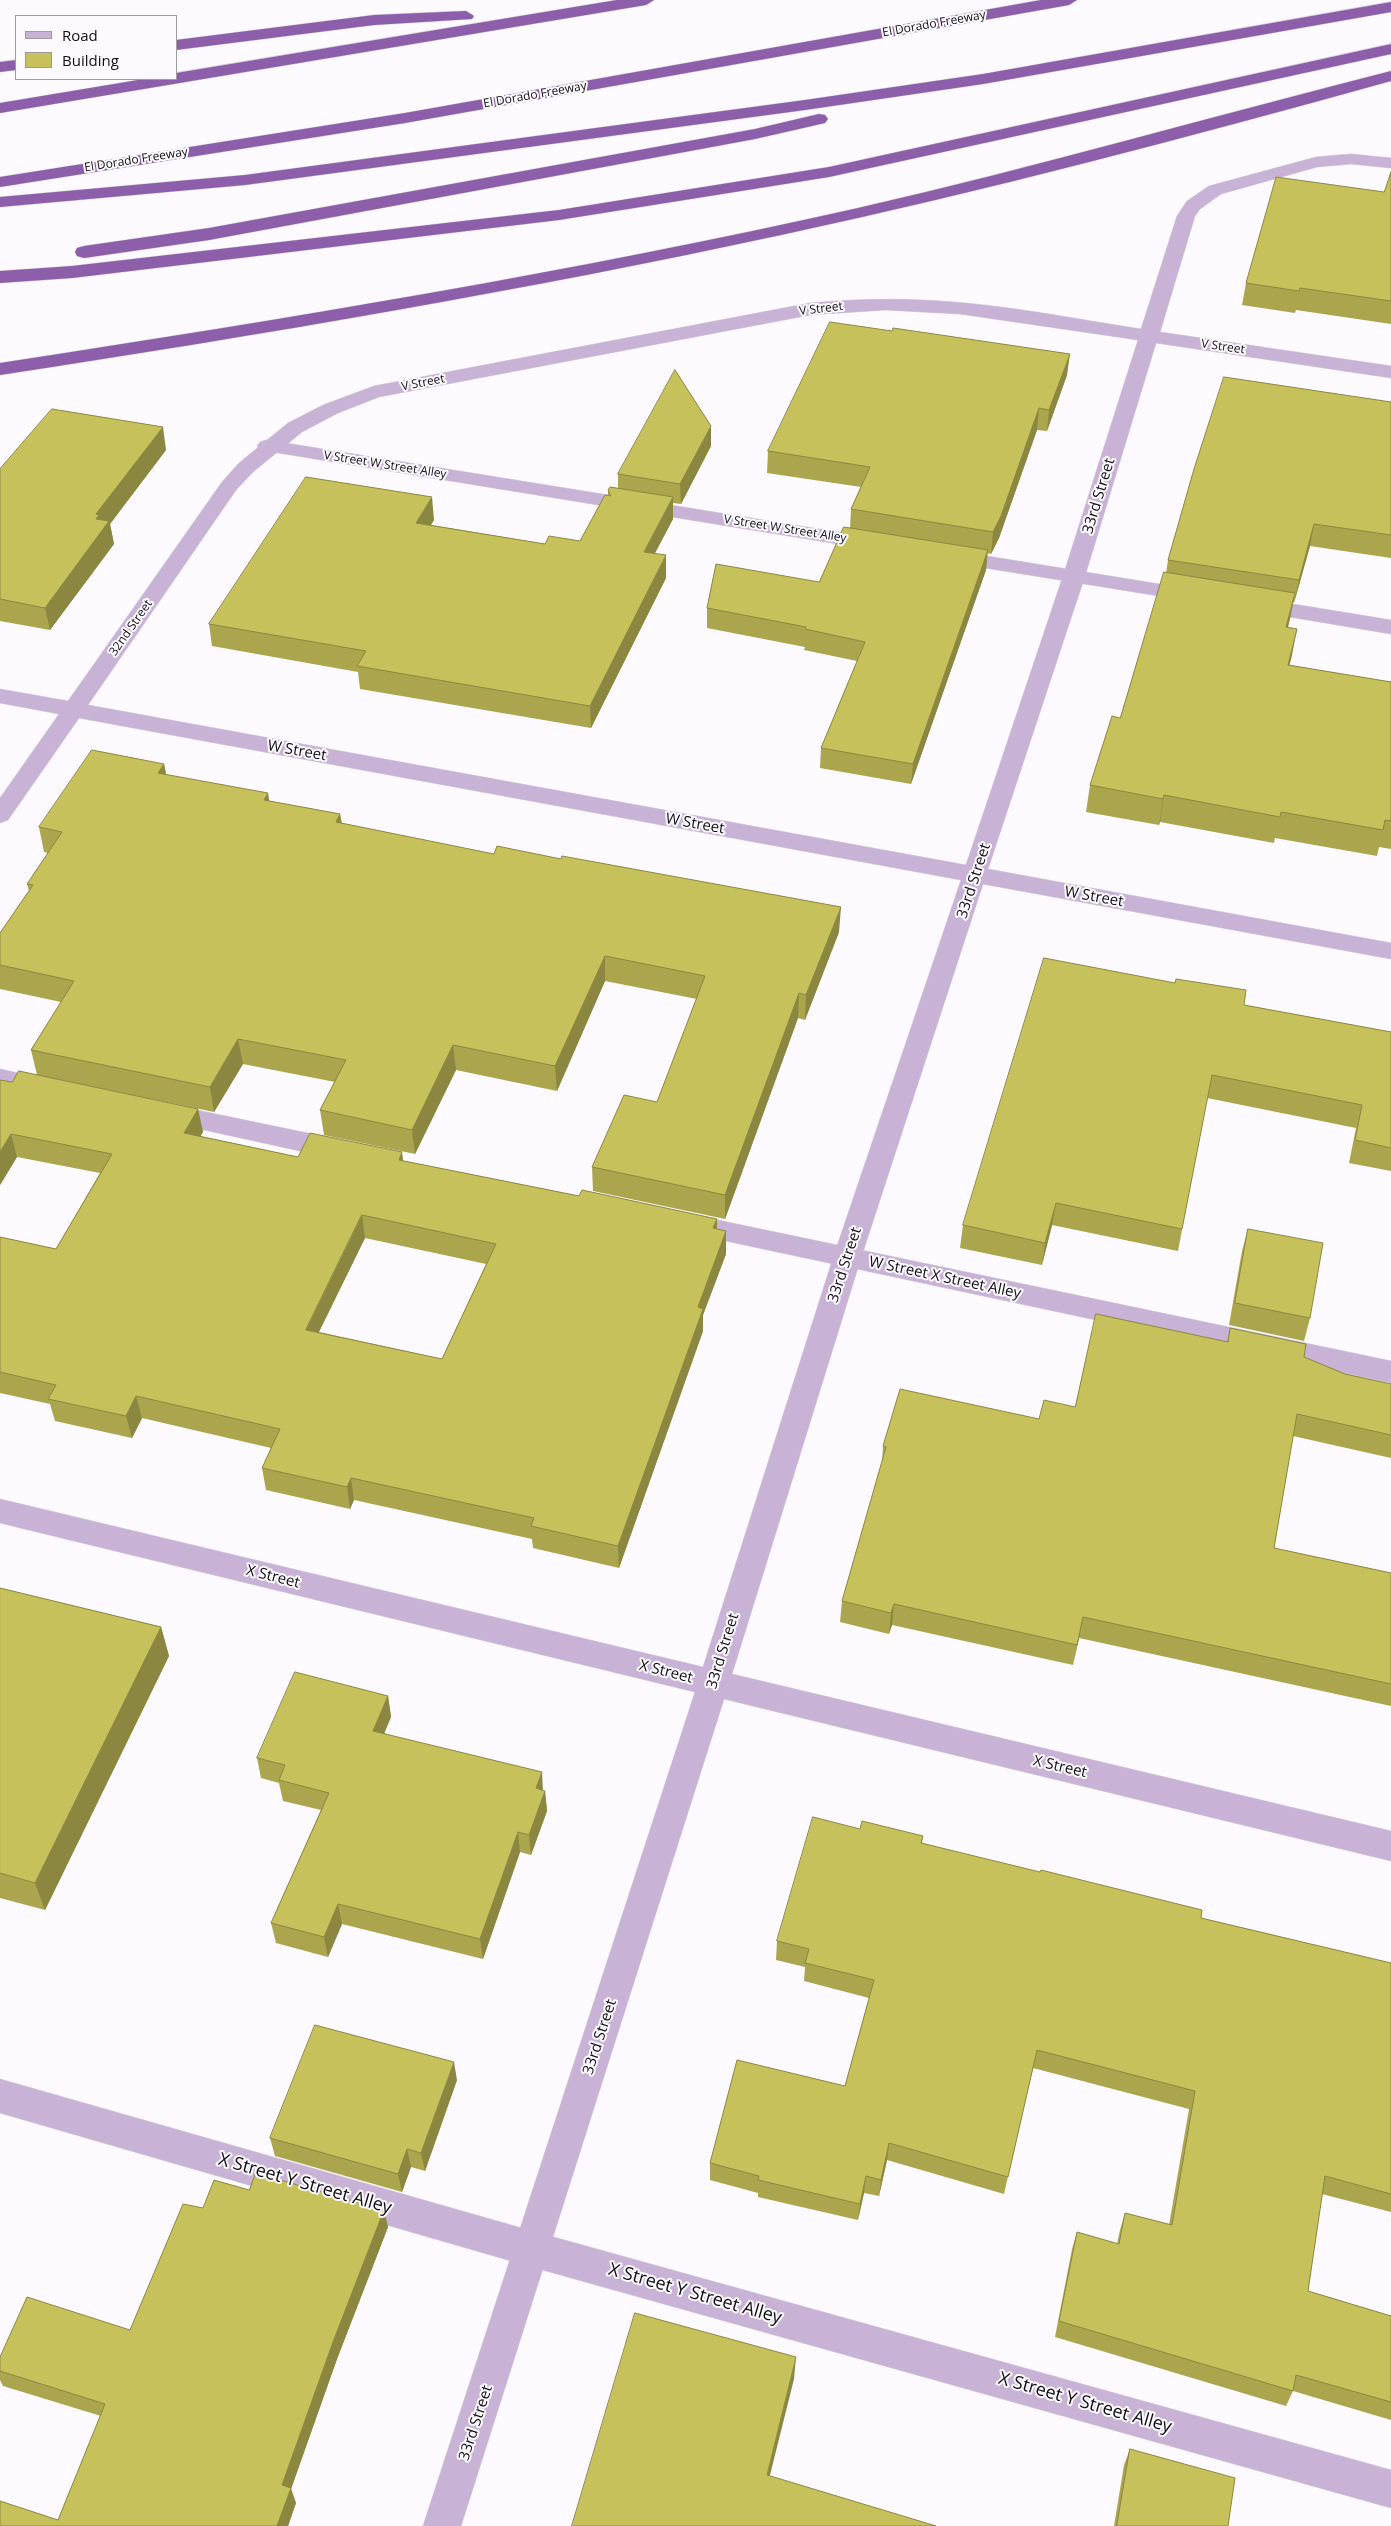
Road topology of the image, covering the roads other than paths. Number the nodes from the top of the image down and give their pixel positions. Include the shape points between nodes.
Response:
1 (646, 0) edge
2 (1069, 0) edge
3 (1391, 6) edge
4 (588, 10) junction
5 (178, 45) edge
6 (1391, 48) edge
7 (15, 65) edge
8 (0, 67) edge
9 (1390, 76) edge
10 (178, 78) edge
11 (983, 79) junction
12 (168, 80) edge
13 (0, 108) edge
14 (1391, 163) edge
15 (0, 182) edge
16 (0, 202) edge
17 (67, 254) dead end
18 (48, 257) dead end
19 (0, 263) edge
20 (0, 277) edge
21 (1149, 336) junction
22 (0, 369) edge
23 (1391, 372) edge
24 (267, 446) junction
25 (893, 547) edge
26 (933, 553) edge
27 (1074, 576) junction
28 (1391, 627) edge
29 (0, 696) edge
30 (75, 709) junction
31 (0, 815) edge
32 (976, 875) junction
33 (1391, 951) edge
34 (0, 1078) edge
35 (78, 1094) edge
36 (136, 1107) edge
37 (368, 1156) edge
38 (668, 1219) edge
39 (848, 1258) junction
40 (1391, 1372) edge
41 (0, 1511) edge
42 (713, 1684) junction
43 (1391, 1846) edge
44 (0, 2096) edge
45 (532, 2250) junction
46 (1391, 2489) edge
47 (442, 2526) edge

1 - 4 highway
2 - 15 highway, El Dorado Freeway via 405,118
3 - 11 highway
4 - 5 highway via 374,20
4 - 10 highway
6 - 20 highway via 820,173 559,215 72,272
7 - 8 highway
9 - 22 highway via 1114,152 781,230 413,302
11 - 16 highway via 245,180
11 - 17 highway via 755,134 210,234
12 - 13 highway
14 - 21 street, 33rd Street via 1351,159 1316,162 1215,190 1202,197 1186,216
18 - 19 highway
21 - 23 street, V Street
21 - 24 street, V Street via 929,305 866,304 810,309 374,392 297,425
21 - 27 street, 33rd Street
24 - 25 street, V Street W Street Alley
24 - 30 street, 32nd Street via 229,486
26 - 27 street
27 - 28 street
27 - 32 street, 33rd Street
29 - 30 street, W Street
30 - 31 street, 32nd Street
30 - 32 street, W Street
32 - 33 street, W Street
32 - 39 street, 33rd Street
34 - 35 street
36 - 37 street
38 - 39 street, W Street X Street Alley
39 - 40 street, W Street X Street Alley
39 - 42 street, 33rd Street
41 - 42 street, X Street
42 - 43 street, X Street
42 - 45 street, 33rd Street
44 - 45 street, X Street Y Street Alley
45 - 46 street, X Street Y Street Alley
45 - 47 street, 33rd Street

